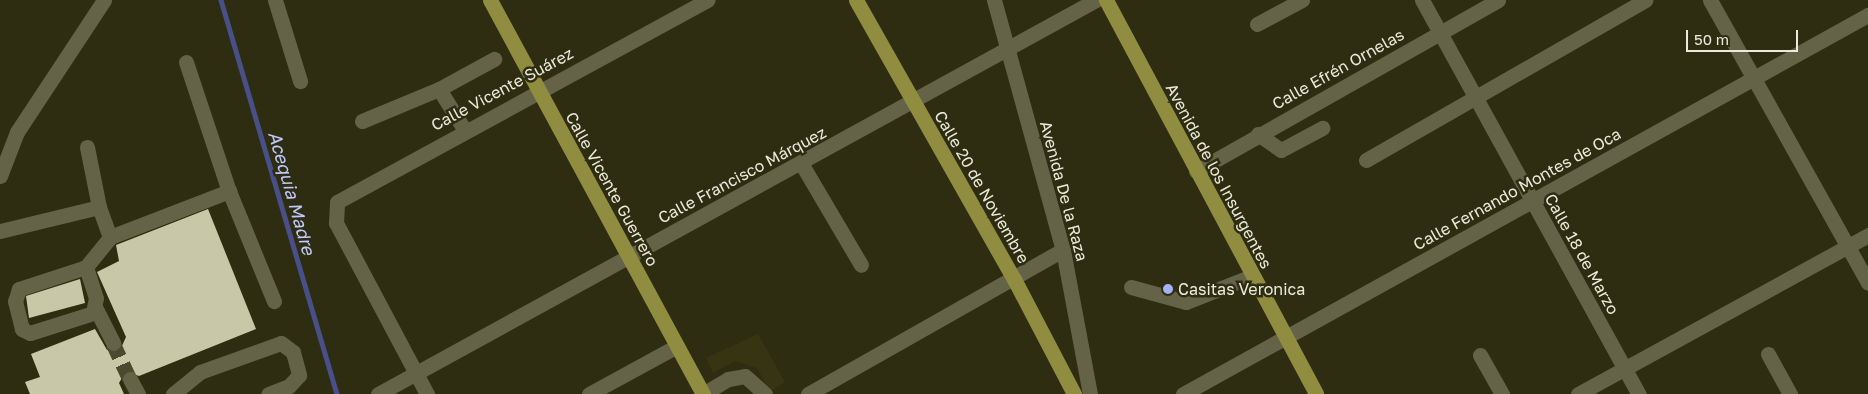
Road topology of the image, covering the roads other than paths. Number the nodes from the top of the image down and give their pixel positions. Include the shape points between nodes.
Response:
1 (104, 0) edge
2 (276, 0) edge
3 (490, 0) edge
4 (707, 0) edge
5 (856, 0) edge
6 (994, 0) edge
7 (1096, 0) edge
8 (1106, 0) edge
9 (1302, 0) edge
10 (1422, 0) edge
11 (1498, 0) edge
12 (1645, 0) edge
13 (1710, 0) edge
14 (1868, 15) edge
15 (1257, 24) dead end
16 (1440, 33) junction
17 (1007, 49) junction
18 (494, 59) dead end
19 (186, 62) dead end
20 (1755, 80) junction
21 (300, 81) dead end
22 (439, 89) junction
23 (538, 89) junction
24 (1475, 98) junction
25 (913, 104) junction
26 (362, 122) dead end
27 (1322, 128) dead end
28 (464, 129) junction
29 (1258, 134) junction
30 (87, 147) dead end
31 (1366, 160) dead end
32 (801, 163) junction
33 (1196, 171) junction
34 (0, 176) edge
35 (229, 191) junction
36 (1532, 200) junction
37 (99, 207) junction
38 (0, 232) edge
39 (1868, 235) edge
40 (110, 237) junction
41 (1847, 246) junction
42 (1063, 250) junction
43 (628, 255) junction
44 (861, 265) dead end
45 (86, 267) junction
46 (1252, 276) junction
47 (1014, 279) junction
48 (1868, 283) edge
49 (1131, 287) dead end
50 (274, 301) dead end
51 (96, 309) junction
52 (1285, 336) junction
53 (113, 343) tunnel mouth
54 (677, 346) junction
55 (1768, 354) dead end
56 (1480, 355) dead end
57 (1624, 368) junction
58 (417, 374) junction
59 (130, 379) tunnel mouth
60 (138, 394) edge
61 (173, 394) edge
62 (268, 394) edge
63 (378, 394) edge
64 (427, 394) edge
65 (590, 394) edge
66 (703, 394) edge
67 (765, 394) edge
68 (808, 394) edge
69 (1074, 394) edge
70 (1090, 394) edge
71 (1183, 394) edge
72 (1316, 394) edge
73 (1502, 394) edge
74 (1578, 394) edge
75 (1639, 394) edge
76 (1790, 394) edge

1 - 34 street via 18,132
2 - 21 street
3 - 23 main road, Calle Vicente Guerrero
4 - 23 street, Calle Vicente Suárez
5 - 25 main road, Calle 20 de Noviembre
6 - 17 street, Avenida De la Raza
7 - 17 street, Calle Francisco Márquez
8 - 33 main road, Avenida de los Insurgentes
9 - 15 street
10 - 16 street, Calle 18 de Marzo
11 - 16 street, Calle Efrén Ornelas
12 - 24 street
13 - 20 street
14 - 20 street, Calle Fernando Montes de Oca
16 - 24 street, Calle 18 de Marzo
16 - 29 street, Calle Efrén Ornelas
17 - 25 street, Calle Francisco Márquez
17 - 42 street, Avenida De la Raza
18 - 22 street
19 - 35 street
20 - 36 street, Calle Fernando Montes de Oca
20 - 41 street
22 - 26 street
22 - 28 street
23 - 28 street, Calle Vicente Suárez
23 - 43 main road, Calle Vicente Guerrero
24 - 31 street
24 - 36 street, Calle 18 de Marzo
25 - 32 street, Calle Francisco Márquez
25 - 47 main road, Calle 20 de Noviembre
27 - 29 street via 1281,150
28 - 58 street, Calle Vicente Suárez via 343,196 333,209 336,223
29 - 33 street, Calle Efrén Ornelas
30 - 37 street
32 - 43 street, Calle Francisco Márquez
32 - 44 street
33 - 46 main road, Avenida de los Insurgentes
35 - 40 street
35 - 50 street
36 - 52 street, Calle Fernando Montes de Oca
36 - 57 street, Calle 18 de Marzo
37 - 38 street
37 - 40 street
39 - 41 street
40 - 45 street
41 - 48 street
41 - 57 street
42 - 47 street
42 - 70 street, Avenida De la Raza
43 - 54 main road, Calle Vicente Guerrero
43 - 58 street, Calle Francisco Márquez
45 - 51 street
45 - 51 street via 19,289 15,301 18,323 30,333 89,316
46 - 49 street via 1186,302
46 - 52 main road, Avenida de los Insurgentes
47 - 68 street
47 - 69 main road, Calle 20 de Noviembre
51 - 53 street
52 - 71 street, Calle Fernando Montes de Oca
52 - 72 main road, Avenida de los Insurgentes
54 - 65 street
54 - 66 main road, Calle Vicente Guerrero
55 - 76 street
56 - 73 street
57 - 74 street
57 - 75 street, Calle 18 de Marzo
58 - 63 street, Calle Francisco Márquez
58 - 64 street
59 - 60 street
61 - 62 street via 200,372 281,344 293,352 299,375 289,386
66 - 67 street via 728,379 745,376

